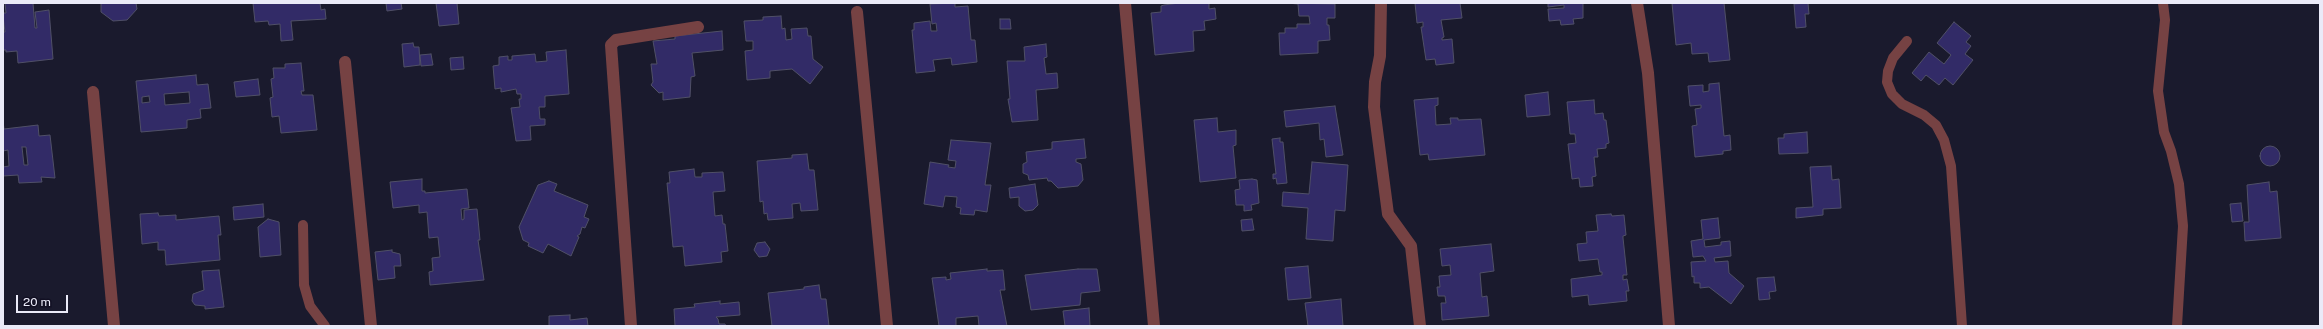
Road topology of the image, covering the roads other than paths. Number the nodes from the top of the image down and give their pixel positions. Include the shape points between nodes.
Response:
1 (1125, 3) edge
2 (1381, 3) edge
3 (1637, 3) edge
4 (2163, 3) edge
5 (857, 12) dead end
6 (698, 27) dead end
7 (1906, 41) dead end
8 (345, 62) dead end
9 (93, 92) dead end
10 (303, 225) dead end
11 (114, 326) edge
12 (325, 326) edge
13 (370, 326) edge
14 (631, 326) edge
15 (887, 326) edge
16 (1154, 326) edge
17 (1420, 326) edge
18 (1669, 326) edge
19 (1962, 326) edge
20 (2177, 326) edge

1 - 16 street
2 - 17 street via 1380,56 1374,107 1388,214 1411,246
3 - 18 street via 1648,73
4 - 20 lane via 2165,20 2158,90 2164,132 2178,184 2183,226
5 - 15 street
6 - 14 street via 616,40 611,45
7 - 19 lane via 1893,58 1887,82 1892,94 1902,104 1924,115 1936,125 1944,140 1951,166
8 - 13 street
9 - 11 street
10 - 12 lane via 304,285 310,306

